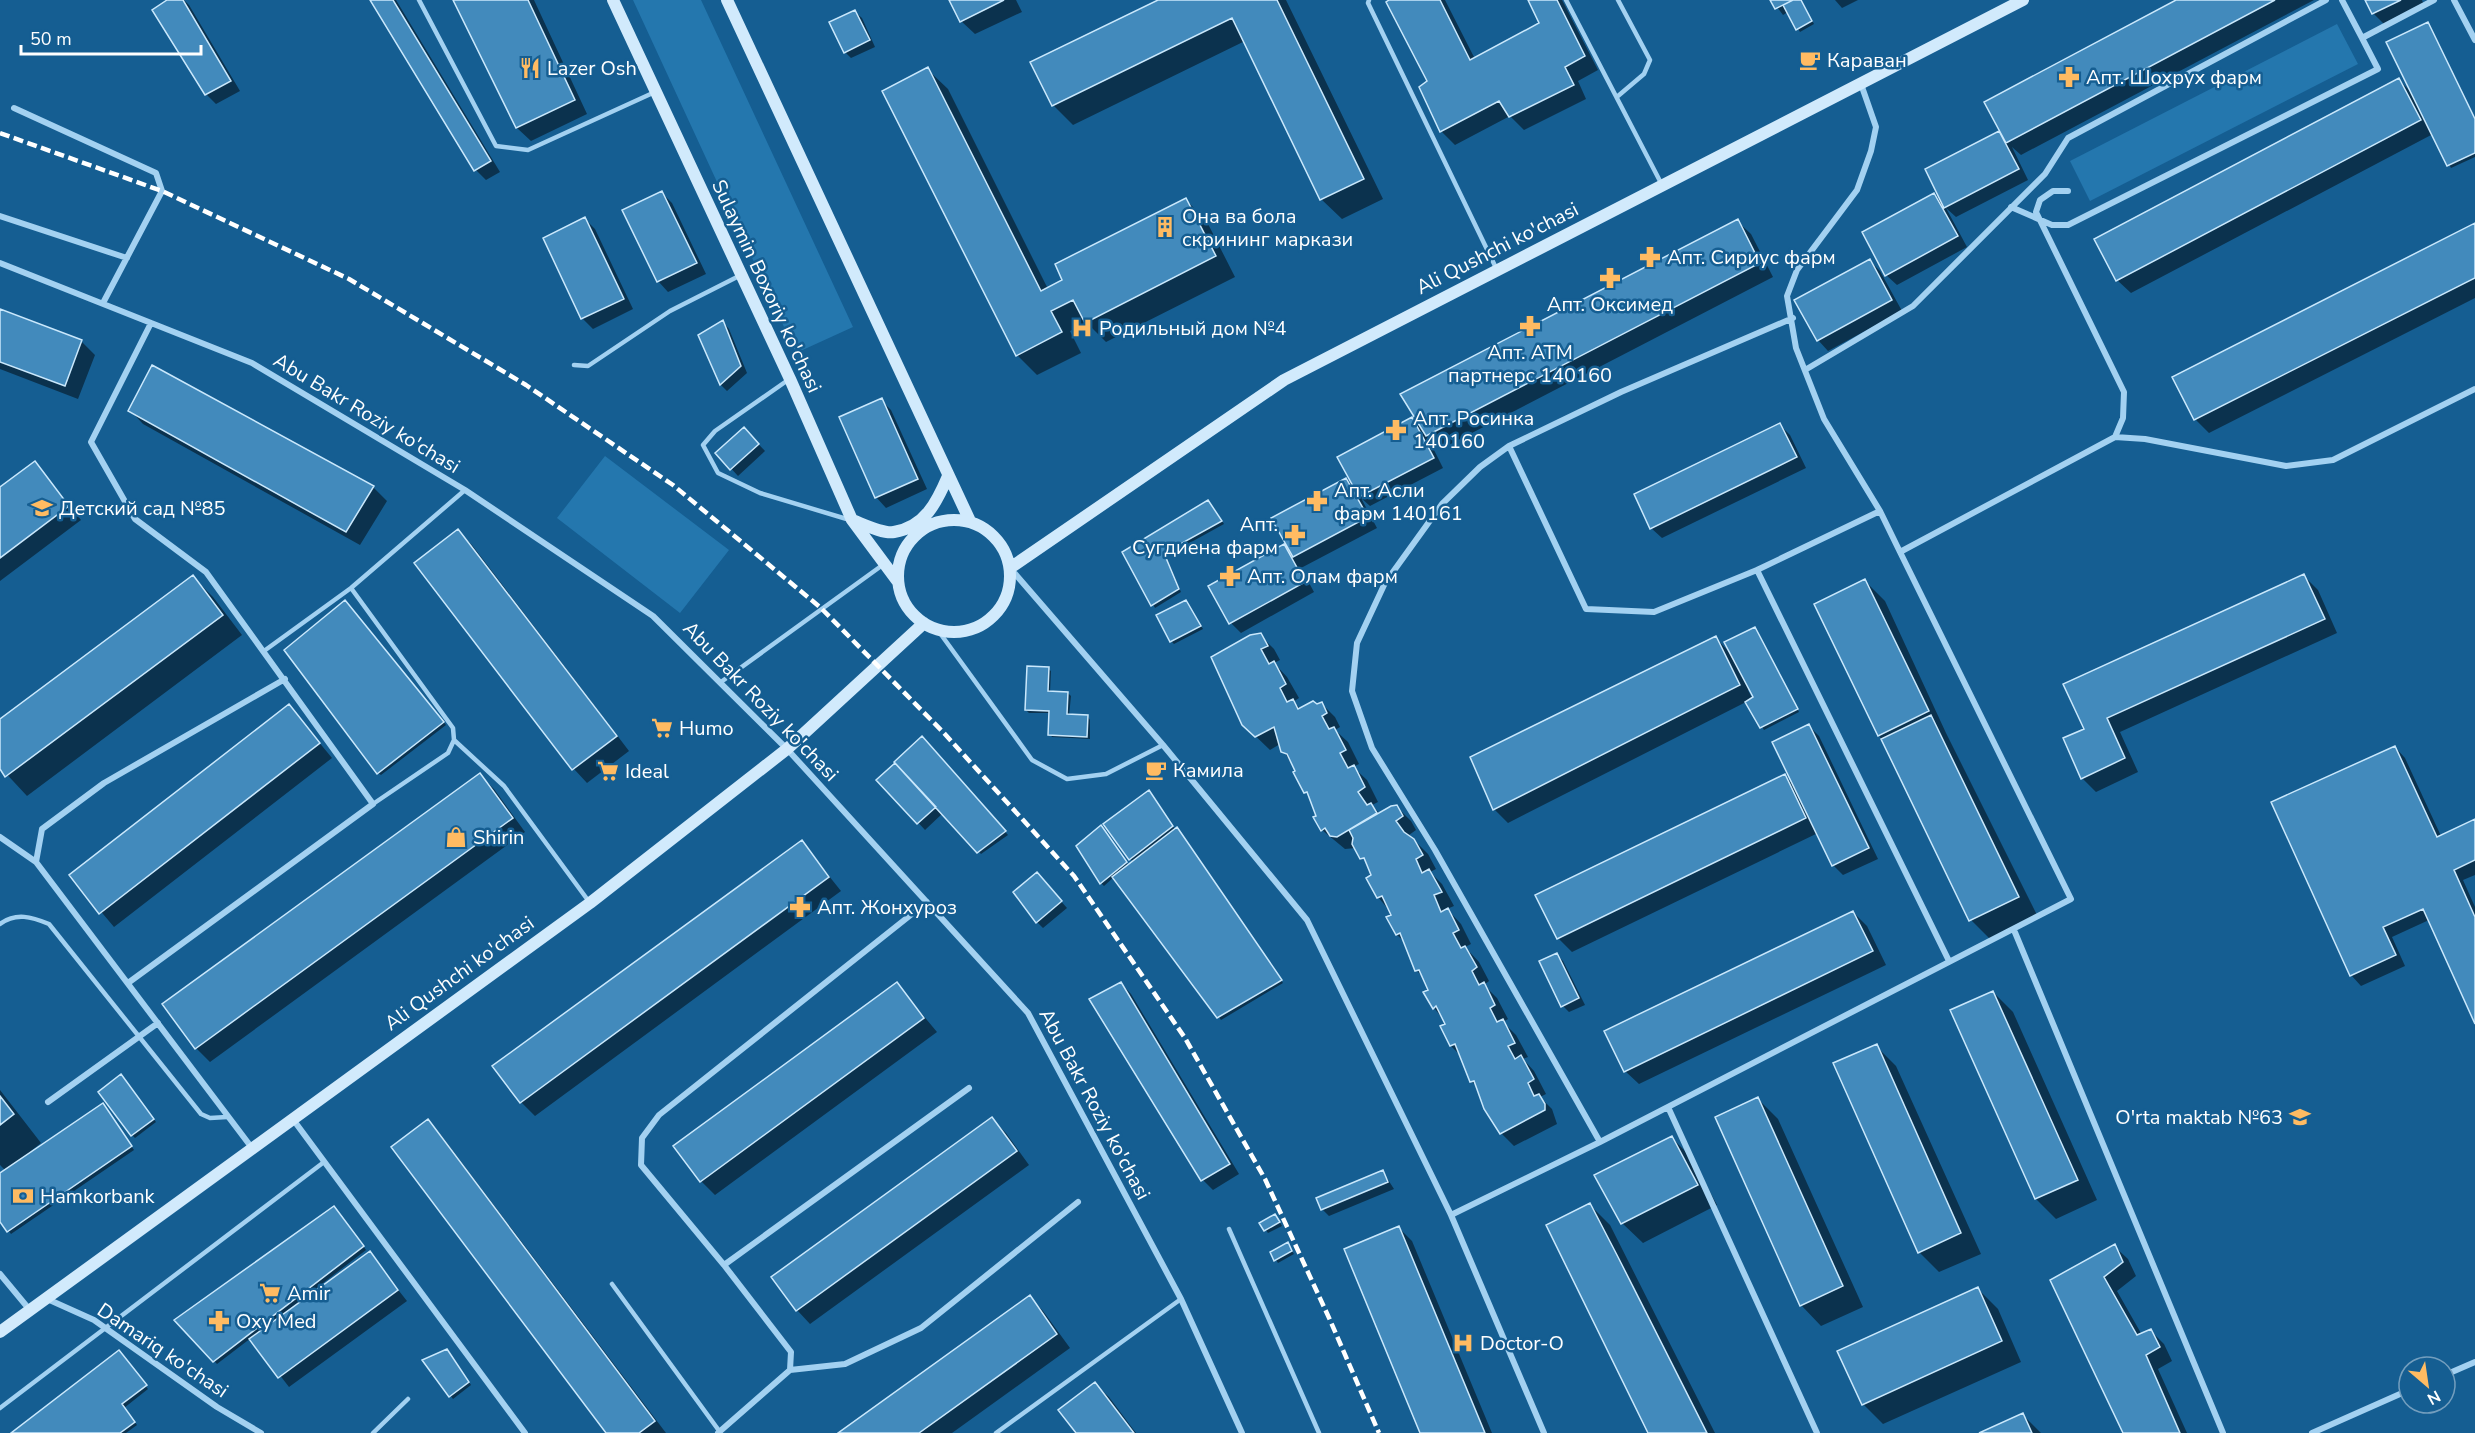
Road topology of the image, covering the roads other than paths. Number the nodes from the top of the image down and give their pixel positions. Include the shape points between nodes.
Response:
1 (418, 0) edge
2 (613, 0) edge
3 (727, 0) edge
4 (1369, 0) edge
5 (1566, 0) edge
6 (1618, 0) edge
7 (2023, 0) edge
8 (2326, 0) edge
9 (2342, 0) edge
10 (2434, 0) edge
11 (2454, 0) edge
12 (2362, 38) junction
13 (2475, 40) edge
14 (1861, 84) junction
15 (655, 92) junction
16 (1617, 96) junction
17 (14, 108) dead end
18 (1662, 186) junction
19 (2068, 191) dead end
20 (2011, 207) junction
21 (0, 216) edge
22 (2040, 219) junction
23 (127, 258) junction
24 (0, 263) edge
25 (1497, 270) junction
26 (741, 274) junction
27 (103, 303) junction
28 (1792, 318) junction
29 (151, 323) junction
30 (574, 365) dead end
31 (1805, 370) junction
32 (790, 379) junction
33 (2475, 389) edge
34 (2115, 437) junction
35 (1509, 446) junction
36 (948, 476) junction
37 (465, 490) junction
38 (1880, 511) junction
39 (852, 520) junction
40 (970, 521) junction
41 (1900, 552) junction
42 (886, 563) junction
43 (1010, 568) junction
44 (1756, 570) junction
45 (898, 582) junction
46 (351, 588) junction
47 (924, 623) junction
48 (937, 630) junction
49 (264, 651) junction
50 (285, 680) junction
51 (721, 682) junction
52 (454, 740) junction
53 (1163, 745) junction
54 (787, 749) junction
55 (372, 804) junction
56 (0, 837) edge
57 (36, 862) junction
58 (927, 902) junction
59 (590, 903) junction
60 (0, 924) edge
61 (2014, 930) junction
62 (1949, 961) junction
63 (128, 983) junction
64 (158, 1023) junction
65 (139, 1038) junction
66 (969, 1088) dead end
67 (48, 1102) dead end
68 (1668, 1107) junction
69 (227, 1117) junction
70 (292, 1118) junction
71 (1600, 1142) junction
72 (252, 1148) junction
73 (324, 1162) junction
74 (1078, 1202) dead end
75 (1451, 1215) junction
76 (1229, 1229) dead end
77 (724, 1264) junction
78 (1, 1278) edge
79 (612, 1284) dead end
80 (45, 1298) junction
81 (1181, 1299) junction
82 (29, 1310) junction
83 (104, 1328) junction
84 (0, 1332) edge
85 (2475, 1362) edge
86 (790, 1370) junction
87 (2457, 1370) edge
88 (2397, 1395) edge
89 (408, 1399) dead end
90 (0, 1408) edge
91 (719, 1432) edge
92 (261, 1433) edge
93 (374, 1433) edge
94 (525, 1433) edge
95 (996, 1433) edge
96 (1242, 1433) edge
97 (1319, 1433) edge
98 (1544, 1433) edge
99 (1816, 1433) edge
100 (2223, 1433) edge
101 (2312, 1433) edge

1 - 15 lane via 496,146 528,150
2 - 15 main road, Sulaymin Boxoriy ko'chasi
3 - 36 main road
4 - 25 lane
5 - 16 lane
6 - 16 lane via 1650,60 1644,74
7 - 14 main road, Ali Qushchi ko'chasi
8 - 20 street via 2068,138 2045,174
9 - 12 street
10 - 12 street
11 - 13 street
12 - 22 street via 2378,69 2068,225 2052,225
14 - 18 main road, Ali Qushchi ko'chasi
14 - 28 street via 1876,127 1871,151 1857,190 1797,270 1787,296
15 - 26 main road, Sulaymin Boxoriy ko'chasi
16 - 18 lane
17 - 23 street via 156,173 162,191
18 - 25 main road, Ali Qushchi ko'chasi
19 - 22 street via 2054,191 2040,200 2036,212
20 - 22 street
20 - 31 street via 1913,306
21 - 23 street
22 - 34 street via 2124,392 2123,418
23 - 27 street
24 - 27 street, Abu Bakr Roziy ko'chasi
25 - 43 main road, Ali Qushchi ko'chasi via 1284,380
26 - 30 lane via 670,310 588,366
26 - 32 main road, Sulaymin Boxoriy ko'chasi
27 - 29 street, Abu Bakr Roziy ko'chasi
28 - 31 street via 1796,348
28 - 35 street via 1621,392
29 - 37 street, Abu Bakr Roziy ko'chasi via 252,363
29 - 49 street via 91,442 135,519 206,572
31 - 38 street via 1824,419
32 - 39 main road, Sulaymin Boxoriy ko'chasi
32 - 39 lane via 715,431 703,445 718,473 760,493
33 - 34 street via 2333,460 2286,466 2145,439
34 - 41 street
35 - 44 street via 1586,609 1654,612
35 - 71 street via 1480,467 1442,504 1385,583 1357,643 1352,691 1372,748 1435,850
36 - 39 main road via 927,517 912,525 892,533
36 - 40 main road
37 - 46 lane
37 - 51 street, Abu Bakr Roziy ko'chasi via 653,616
38 - 41 street
38 - 44 street
39 - 42 main road, Sulaymin Boxoriy ko'chasi
40 - 43 main road via 997,539
40 - 45 main road via 943,521 918,532 899,563
41 - 61 street via 2072,899
42 - 45 main road, Sulaymin Boxoriy ko'chasi
42 - 51 lane
43 - 48 main road via 1010,587 1003,605 991,619 956,632
43 - 53 street
44 - 62 street
45 - 47 main road via 902,598
46 - 49 lane
46 - 52 lane via 453,728
47 - 48 main road
47 - 54 main road, Ali Qushchi ko'chasi
48 - 53 lane via 1032,760 1066,779 1106,774
49 - 50 street
50 - 55 street
50 - 57 street via 105,783 42,829
51 - 54 street, Abu Bakr Roziy ko'chasi
52 - 55 lane via 448,753
52 - 59 lane via 504,786
53 - 75 street via 1307,920
54 - 58 street, Abu Bakr Roziy ko'chasi
54 - 59 main road, Ali Qushchi ko'chasi
55 - 63 street
56 - 57 street
57 - 63 street
58 - 77 street via 659,1115 642,1138 641,1165
58 - 81 street, Abu Bakr Roziy ko'chasi via 1028,1013
59 - 70 main road, Ali Qushchi ko'chasi
60 - 65 lane via 29,916 49,924
61 - 62 street
61 - 100 street
62 - 68 street
63 - 64 street
64 - 65 street
64 - 69 street
65 - 67 street
65 - 69 lane via 201,1114
66 - 77 street
68 - 71 street
68 - 99 street
69 - 72 street
70 - 72 main road, Ali Qushchi ko'chasi
70 - 73 street
71 - 75 street
72 - 80 main road, Ali Qushchi ko'chasi
73 - 83 lane
73 - 94 street
74 - 86 street via 921,1328 845,1364
75 - 98 street
76 - 97 lane
77 - 86 street via 791,1352
78 - 82 street
79 - 91 lane
80 - 82 main road, Ali Qushchi ko'chasi
80 - 83 street, Damariq ko'chasi
81 - 95 lane
81 - 96 street, Abu Bakr Roziy ko'chasi
82 - 84 main road, Ali Qushchi ko'chasi
83 - 90 lane
83 - 92 street, Damariq ko'chasi
85 - 87 street
86 - 91 street
88 - 101 street
89 - 93 lane

